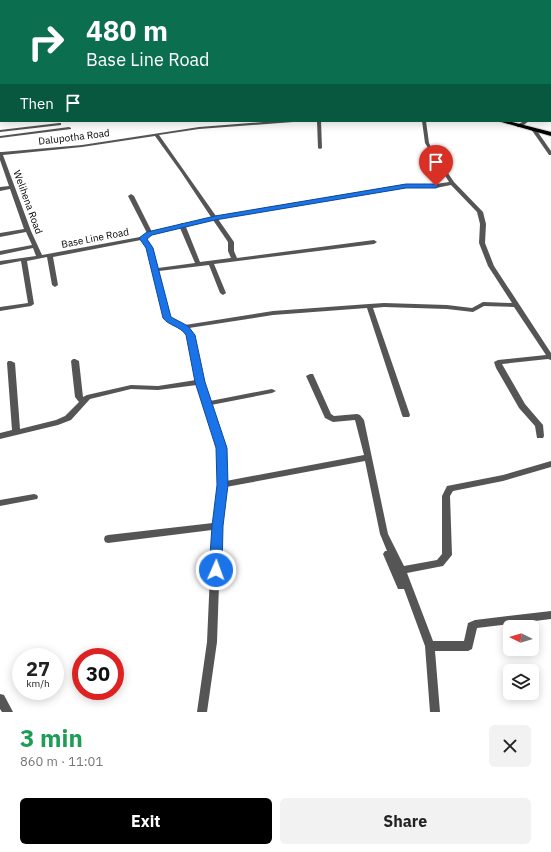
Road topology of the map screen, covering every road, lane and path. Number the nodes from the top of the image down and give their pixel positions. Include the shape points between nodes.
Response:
1 (274, 122) edge
2 (319, 122) edge
3 (424, 122) edge
4 (505, 122) edge
5 (525, 122) edge
6 (58, 124) dead end
7 (519, 126) junction
8 (69, 128) dead end
9 (533, 129) junction
10 (0, 131) edge
11 (156, 134) junction
12 (551, 134) edge
13 (0, 137) edge
14 (320, 148) dead end
15 (0, 153) edge
16 (551, 154) edge
17 (452, 183) junction
18 (13, 186) junction
19 (0, 189) edge
20 (131, 196) dead end
21 (215, 218) junction
22 (182, 226) junction
23 (27, 230) junction
24 (0, 235) edge
25 (146, 236) junction
26 (374, 242) dead end
27 (35, 246) junction
28 (0, 253) edge
29 (50, 256) junction
30 (40, 257) junction
31 (24, 259) junction
32 (235, 260) junction
33 (0, 263) edge
34 (211, 263) junction
35 (198, 264) junction
36 (154, 270) junction
37 (55, 285) dead end
38 (223, 294) dead end
39 (515, 305) junction
40 (369, 306) junction
41 (0, 309) edge
42 (185, 327) junction
43 (550, 357) edge
44 (76, 361) dead end
45 (11, 364) dead end
46 (310, 376) dead end
47 (200, 382) junction
48 (272, 392) dead end
49 (82, 401) junction
50 (206, 404) junction
51 (406, 415) dead end
52 (16, 433) junction
53 (0, 436) edge
54 (540, 436) dead end
55 (368, 457) junction
56 (551, 464) edge
57 (222, 485) junction
58 (34, 497) dead end
59 (0, 503) edge
60 (218, 526) junction
61 (108, 539) dead end
62 (401, 570) junction
63 (551, 615) edge
64 (430, 646) junction
65 (0, 699) edge
66 (8, 712) edge
67 (202, 712) edge
68 (435, 712) edge

1 - 11 street, Dalupotha Road via 196,126
2 - 14 street
3 - 17 street via 427,143
4 - 7 main road
5 - 7 street
6 - 10 street
7 - 9 main road
8 - 13 street
9 - 12 main road
9 - 16 street
11 - 15 street, Dalupotha Road via 82,146
11 - 21 street
15 - 18 street, Welihena Road
17 - 21 street, Base Line Road via 406,186
17 - 39 street via 480,212 485,254
18 - 19 street
18 - 23 street, Welihena Road
20 - 25 street
21 - 22 street, Base Line Road
21 - 32 street via 231,242
22 - 25 street, Base Line Road
22 - 35 street
23 - 24 street
23 - 27 street, Welihena Road
25 - 29 street, Base Line Road
25 - 36 street
26 - 32 street
27 - 28 street
27 - 30 street, Welihena Road
29 - 30 street, Base Line Road
29 - 37 street
30 - 31 street, Base Line Road
31 - 33 street, Base Line Road
31 - 41 street via 31,304
32 - 34 street
34 - 35 street
34 - 38 street
35 - 36 street
36 - 42 street via 167,318
39 - 40 street via 483,304 473,310
39 - 43 street
40 - 42 street via 273,313
40 - 51 street
42 - 47 street via 191,335
43 - 54 street via 498,362 522,406 539,425
44 - 49 street via 79,397
45 - 52 street
46 - 55 street via 328,416 333,419 356,417 360,420
47 - 49 street via 158,388 132,386 87,397
47 - 50 street
48 - 50 street
49 - 52 street via 68,418
50 - 57 street via 222,448
52 - 53 street
55 - 57 street
55 - 62 street via 384,534
56 - 62 street via 503,478 450,488 446,496 447,556 440,564
57 - 60 street
58 - 59 street
60 - 61 street
60 - 67 street via 212,642
62 - 64 street
63 - 64 street via 475,624 472,626 468,646
64 - 68 street
65 - 66 street

